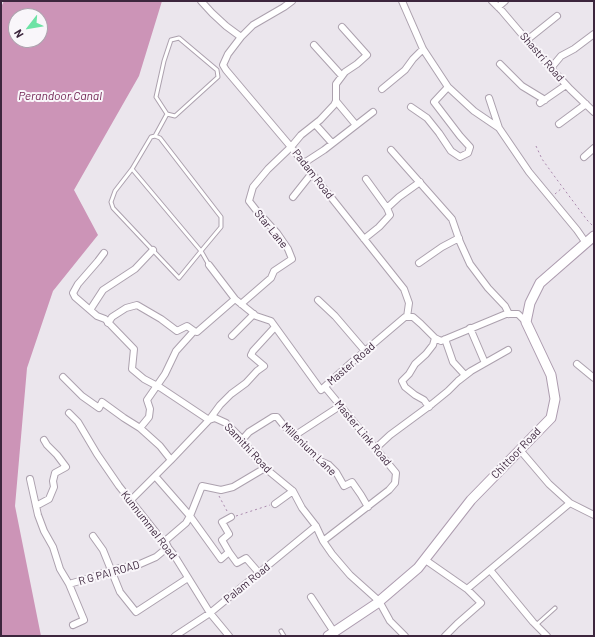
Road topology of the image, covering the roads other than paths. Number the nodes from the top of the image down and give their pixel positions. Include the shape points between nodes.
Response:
1 (201, 1) edge
2 (292, 1) edge
3 (402, 1) edge
4 (492, 1) edge
5 (505, 1) edge
6 (498, 7) junction
7 (557, 16) dead end
8 (342, 26) dead end
9 (594, 34) edge
10 (241, 37) junction
11 (527, 40) junction
12 (314, 45) dead end
13 (424, 49) junction
14 (500, 64) dead end
15 (551, 68) junction
16 (342, 76) junction
17 (566, 85) junction
18 (448, 87) junction
19 (382, 90) dead end
20 (489, 98) dead end
21 (336, 101) junction
22 (586, 104) junction
23 (411, 107) dead end
24 (373, 112) dead end
25 (594, 112) edge
26 (167, 114) junction
27 (315, 124) junction
28 (559, 124) dead end
29 (356, 125) junction
30 (499, 128) junction
31 (155, 136) junction
32 (332, 144) junction
33 (291, 147) junction
34 (594, 148) edge
35 (391, 150) dead end
36 (584, 157) dead end
37 (304, 163) junction
38 (132, 169) junction
39 (312, 173) junction
40 (366, 179) dead end
41 (420, 182) junction
42 (293, 197) dead end
43 (387, 208) junction
44 (594, 236) edge
45 (459, 238) junction
46 (364, 239) junction
47 (586, 243) junction
48 (153, 250) junction
49 (201, 252) junction
50 (104, 253) dead end
51 (419, 263) dead end
52 (209, 265) joint
53 (235, 299) junction
54 (318, 300) dead end
55 (241, 304) junction
56 (90, 310) junction
57 (254, 314) junction
58 (509, 314) junction
59 (407, 317) junction
60 (526, 322) junction
61 (108, 323) junction
62 (275, 327) junction
63 (470, 328) junction
64 (194, 330) junction
65 (232, 336) dead end
66 (435, 338) junction
67 (445, 339) junction
68 (508, 350) dead end
69 (365, 351) junction
70 (485, 363) junction
71 (577, 364) dead end
72 (465, 375) junction
73 (63, 377) dead end
74 (594, 378) edge
75 (157, 386) junction
76 (325, 387) junction
77 (340, 406) junction
78 (429, 407) junction
79 (69, 413) dead end
80 (209, 420) junction
81 (140, 428) junction
82 (294, 436) junction
83 (44, 440) dead end
84 (242, 440) junction
85 (376, 448) junction
86 (520, 450) junction
87 (171, 460) junction
88 (266, 468) junction
89 (155, 476) junction
90 (30, 479) dead end
91 (293, 491) junction
92 (130, 501) junction
93 (570, 503) junction
94 (275, 504) road end
95 (36, 506) junction
96 (368, 506) junction
97 (594, 515) edge
98 (190, 516) junction
99 (231, 517) road end
100 (316, 526) junction
101 (93, 536) dead end
102 (323, 542) junction
103 (168, 548) junction
104 (229, 552) junction
105 (424, 560) junction
106 (111, 570) junction
107 (490, 570) junction
108 (259, 573) junction
109 (188, 578) junction
110 (69, 584) junction
111 (467, 589) junction
112 (311, 597) dead end
113 (379, 601) junction
114 (555, 608) dead end
115 (210, 613) junction
116 (73, 625) dead end
117 (536, 625) junction
118 (281, 631) dead end
119 (331, 634) edge
120 (175, 636) edge
121 (229, 636) edge
122 (284, 636) edge
123 (405, 636) edge
124 (445, 636) edge
125 (547, 636) edge

1 - 10 street
2 - 10 street, Padam Road via 253,25
3 - 13 street
4 - 6 street, Shastri Road
5 - 6 street
6 - 11 street, Shastri Road
7 - 11 street
8 - 16 street via 366,55
9 - 15 street via 561,56
10 - 33 street, Padam Road via 223,65
11 - 15 street, Shastri Road
12 - 16 street
13 - 18 street
13 - 19 street
14 - 17 street via 542,102
15 - 17 street, Shastri Road
16 - 21 street via 336,84
17 - 22 street, Shastri Road
18 - 23 street via 434,102 470,147 468,153 460,156 451,151 427,118
18 - 30 street via 474,111
20 - 30 street
21 - 27 street
21 - 29 street
22 - 25 street, Shastri Road
22 - 28 street
24 - 29 street
26 - 26 lane via 156,96 171,40 180,38 216,70 218,77 175,116
26 - 31 lane
27 - 32 street
27 - 33 street
29 - 32 street
30 - 47 street via 529,172
31 - 38 lane via 151,138
31 - 49 lane via 160,138 220,217 221,227
32 - 37 street
33 - 37 street, Padam Road
33 - 55 street, Star Lane via 268,168 253,187 249,201 277,233 292,259 274,271 271,278
34 - 36 street
35 - 41 street
37 - 39 street, Padam Road
38 - 48 lane via 115,191 111,202 113,208
38 - 49 lane
39 - 42 street
39 - 46 street, Padam Road
40 - 43 street
41 - 43 street
41 - 45 street via 452,219
43 - 46 street via 390,214
44 - 47 main road
45 - 51 street
45 - 58 street via 470,264
46 - 59 street, Padam Road via 404,289 409,303
47 - 60 main road via 540,284 530,303
48 - 49 lane via 179,278
48 - 56 street via 135,269 103,290
49 - 52 lane
50 - 56 street via 73,293 74,297
52 - 53 street, Master Road
53 - 55 street, Master Road
53 - 64 street via 198,332
54 - 69 street
55 - 57 street, Master Road
56 - 61 street
57 - 62 street, Master Road via 271,321
57 - 65 street
58 - 60 street via 518,314
58 - 63 street
59 - 66 street via 413,317
59 - 69 street, Master Road
60 - 86 main road, Chittoor Road via 551,375 555,399 551,418
61 - 64 street via 112,317 126,308 137,305 177,331 187,326
61 - 75 street via 134,349 132,369
62 - 76 street, Master Road via 321,390
62 - 80 street via 251,355 264,366 231,394
63 - 67 street
63 - 70 street
64 - 75 street via 176,351
66 - 67 street
66 - 78 street via 426,354 402,381 405,387 424,400
67 - 72 street via 453,362
68 - 70 street
69 - 76 street, Master Road
70 - 72 street
71 - 74 street
72 - 78 street
73 - 81 street via 99,408 102,402
75 - 80 street
75 - 81 street via 147,400 149,417
76 - 77 street, Master Link Road
77 - 82 street
77 - 85 street, Master Link Road
78 - 85 street
79 - 92 street, Kunnummel Road via 78,422
80 - 84 street, Samithi Road via 215,418 226,423
80 - 87 street, Samithi Road
81 - 87 street
82 - 84 street, Millenium Lane via 277,417 273,417 249,432
82 - 96 street, Millenium Lane via 320,461 336,472 344,486 352,482
83 - 95 street via 66,467 55,473 54,487 49,499
84 - 88 street, Samithi Road
85 - 96 street, Master Link Road via 396,473 395,483
86 - 93 street via 549,484
86 - 105 main road, Chittoor Road via 471,500
87 - 89 street, Samithi Road
88 - 91 street, Samithi Road
88 - 98 street via 221,490 202,486
89 - 92 street, Samithi Road
89 - 98 street
90 - 95 street, R G PAI ROAD
91 - 94 street
91 - 100 street, Samithi Road
92 - 103 street, Kunnummel Road
93 - 97 street
93 - 107 street
95 - 110 street, R G PAI ROAD via 44,532 53,546 60,569
96 - 102 street, Master Link Road
98 - 103 street via 186,523 165,541
98 - 104 street via 221,559
99 - 104 street via 222,522 229,534 222,540
100 - 102 street, Samithi Road
100 - 108 street, Palam Road
101 - 106 street
102 - 113 street, Samithi Road via 350,575
103 - 106 street, R G PAI ROAD via 140,564
103 - 109 street, Kunnummel Road
104 - 108 street via 238,563 246,558
105 - 111 street
105 - 113 main road, Chittoor Road
106 - 109 street via 120,592 136,612
106 - 110 street, R G PAI ROAD
107 - 111 street
107 - 117 street
108 - 115 street, Palam Road
109 - 115 street, Kunnummel Road
110 - 116 street via 84,620
111 - 124 street via 481,603
112 - 119 street
113 - 119 main road, Chittoor Road
113 - 123 street, Samithi Road via 390,620
114 - 117 lane
115 - 120 street, Palam Road
115 - 121 street, Kunnummel Road
117 - 125 street
118 - 122 lane

